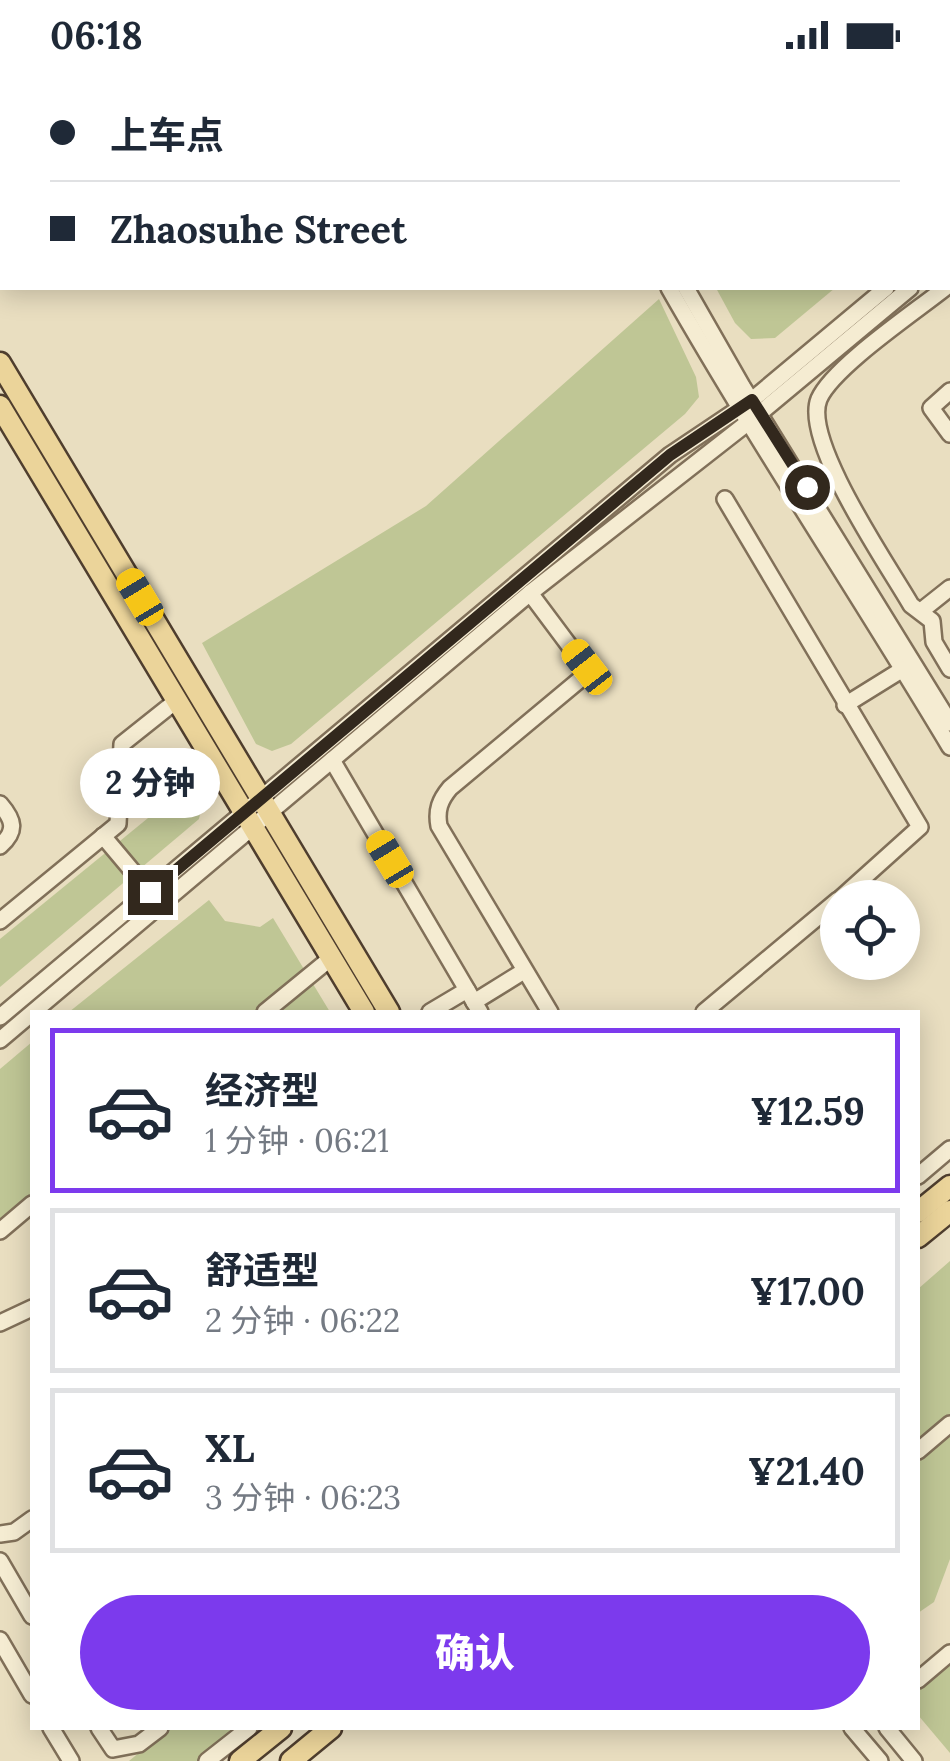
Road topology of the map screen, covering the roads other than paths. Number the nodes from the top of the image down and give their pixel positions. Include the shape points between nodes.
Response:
1 (669, 290) edge
2 (687, 290) edge
3 (884, 290) edge
4 (907, 290) edge
5 (941, 290) edge
6 (0, 363) edge
7 (950, 391) edge
8 (0, 406) edge
9 (750, 407) junction
10 (746, 424) junction
11 (950, 434) edge
12 (725, 499) dead end
13 (950, 588) edge
14 (530, 593) junction
15 (916, 608) junction
16 (883, 622) junction
17 (950, 622) edge
18 (934, 638) junction
19 (904, 662) junction
20 (950, 669) edge
21 (176, 701) junction
22 (845, 705) junction
23 (950, 723) edge
24 (950, 747) edge
25 (332, 760) junction
26 (0, 804) edge
27 (257, 814) junction
28 (103, 836) junction
29 (0, 846) edge
30 (860, 880) edge
31 (150, 892) junction
32 (820, 915) edge
33 (0, 921) edge
34 (331, 958) junction
35 (524, 971) junction
36 (475, 1006) edge
37 (3, 1008) edge
38 (34, 1010) edge
39 (270, 1010) edge
40 (363, 1010) edge
41 (388, 1010) edge
42 (445, 1010) edge
43 (549, 1010) edge
44 (706, 1010) edge
45 (30, 1014) edge
46 (0, 1040) edge
47 (950, 1149) edge
48 (920, 1174) edge
49 (950, 1186) edge
50 (30, 1206) edge
51 (920, 1210) edge
52 (950, 1210) edge
53 (0, 1230) edge
54 (920, 1235) edge
55 (30, 1311) edge
56 (0, 1323) edge
57 (950, 1424) edge
58 (920, 1449) edge
59 (30, 1520) edge
60 (7, 1533) edge
61 (0, 1559) edge
62 (30, 1612) edge
63 (0, 1640) edge
64 (950, 1652) edge
65 (920, 1678) edge
66 (30, 1692) edge
67 (53, 1730) edge
68 (100, 1730) edge
69 (157, 1730) edge
70 (246, 1730) edge
71 (279, 1730) edge
72 (329, 1730) edge
73 (854, 1730) edge
74 (888, 1730) edge
75 (71, 1761) edge
76 (207, 1761) edge
77 (240, 1761) edge
78 (291, 1761) edge
79 (880, 1761) edge
80 (914, 1761) edge

1 - 9 street
2 - 9 street
3 - 9 street
4 - 9 street
5 - 15 street via 832,379 818,402 816,426 820,444
6 - 27 main road
7 - 11 street via 931,408
8 - 21 main road
9 - 10 street
9 - 16 street
9 - 27 street via 670,455
10 - 14 street
10 - 16 street
12 - 22 street
13 - 15 street
14 - 25 street
14 - 35 street via 589,672 450,788 437,816
15 - 16 street
15 - 18 street via 932,621
16 - 19 street
17 - 18 street
18 - 19 street
18 - 20 street
19 - 22 street
19 - 23 street
19 - 24 street
21 - 27 main road
21 - 28 street via 122,744 118,824
22 - 30 street via 920,827
25 - 27 street
25 - 36 street
26 - 29 street via 13,827
27 - 31 street
27 - 34 main road
27 - 38 street
27 - 41 main road
28 - 31 street
28 - 33 street
31 - 37 street
32 - 44 street
34 - 39 street
34 - 40 main road
35 - 36 street
35 - 43 street
36 - 42 street
45 - 46 street
47 - 48 street
49 - 51 main road
50 - 53 street
52 - 54 main road
55 - 56 street
57 - 58 street
59 - 60 street
60 - 61 street
61 - 62 street
63 - 66 street
64 - 65 street
67 - 75 street
68 - 69 street via 122,1750
70 - 76 street
71 - 77 main road
72 - 78 main road
73 - 79 street
74 - 80 street

